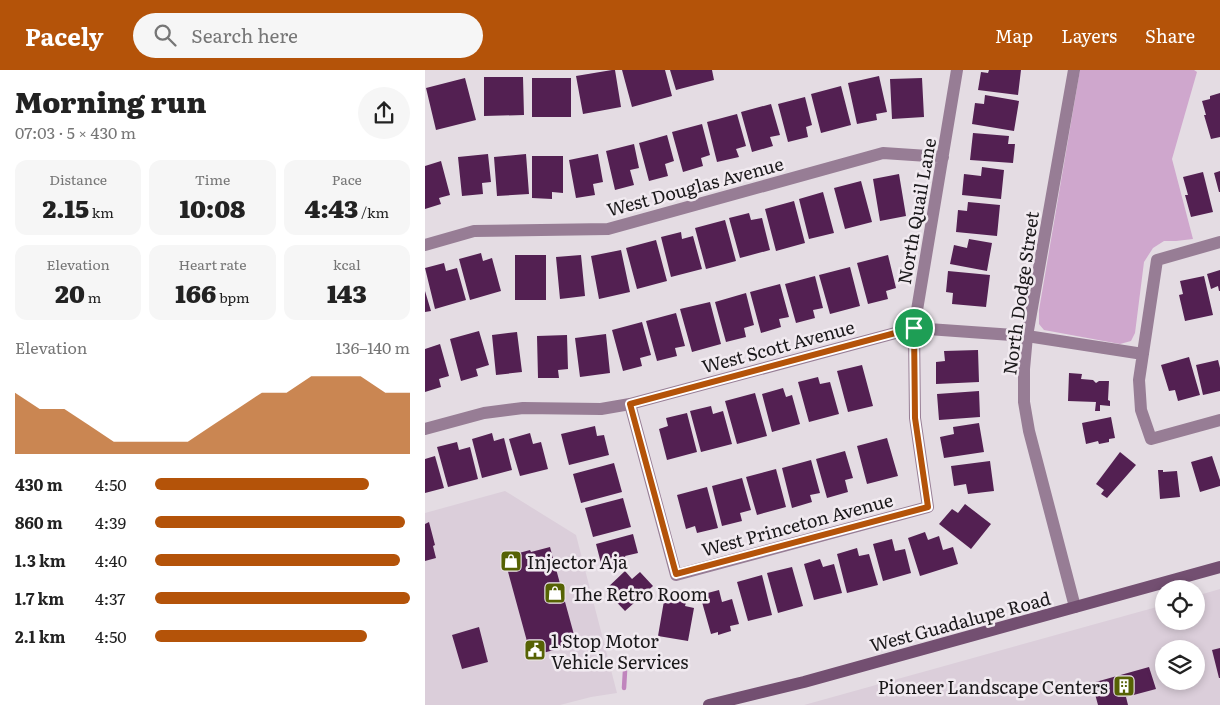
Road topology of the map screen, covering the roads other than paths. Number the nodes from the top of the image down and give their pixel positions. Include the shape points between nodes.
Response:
1 (957, 70) edge
2 (1074, 70) edge
3 (943, 157) junction
4 (1220, 242) edge
5 (425, 245) edge
6 (914, 328) junction
7 (1027, 336) junction
8 (1143, 354) junction
9 (630, 404) junction
10 (1220, 420) edge
11 (425, 429) edge
12 (928, 507) joint
13 (1220, 568) edge
14 (1075, 608) junction
15 (709, 705) edge

1 - 3 street, North Quail Lane
2 - 7 street, North Dodge Street
3 - 5 street, West Douglas Avenue via 883,153 608,229 474,231
3 - 6 street, North Quail Lane
4 - 8 street via 1157,260
6 - 7 street, West Scott Avenue
6 - 9 street, West Scott Avenue
6 - 12 street, North Quail Lane via 915,418
7 - 8 street, West Scott Avenue
7 - 14 street, North Dodge Street via 1025,412
8 - 10 street via 1139,380 1141,410 1151,439
9 - 11 street, West Scott Avenue via 601,410 523,408 484,413
9 - 12 street, West Princeton Avenue via 676,574
13 - 14 main road, West Guadalupe Road
14 - 15 main road, West Guadalupe Road

